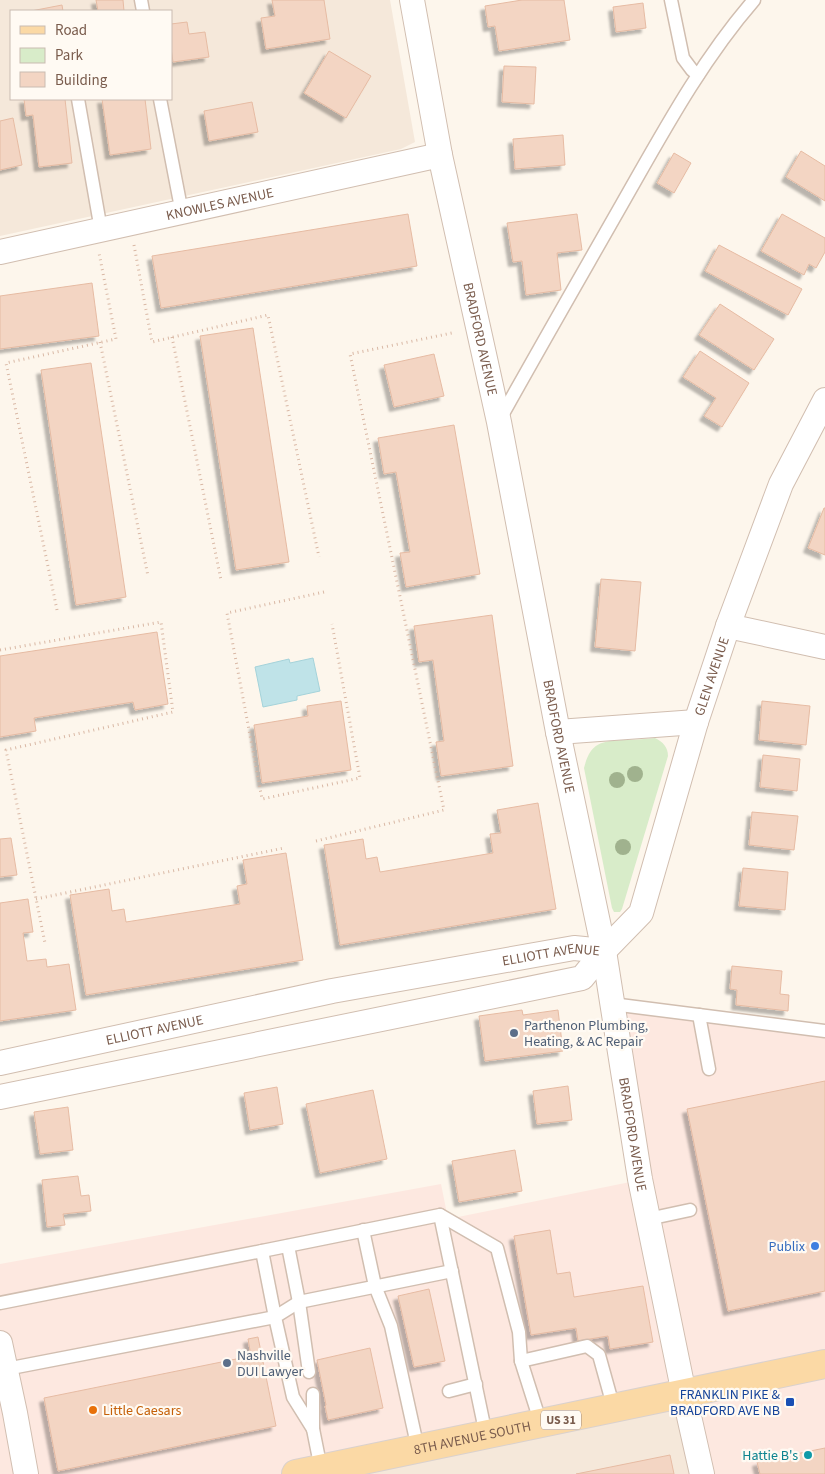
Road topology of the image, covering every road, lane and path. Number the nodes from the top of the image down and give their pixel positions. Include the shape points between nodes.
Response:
1 (412, 0) edge
2 (671, 0) edge
3 (754, 0) edge
4 (698, 75) junction
5 (78, 100) edge
6 (160, 100) edge
7 (440, 155) junction
8 (182, 213) junction
9 (100, 241) junction
10 (134, 244) dead end
11 (0, 252) edge
12 (452, 333) dead end
13 (172, 337) junction
14 (100, 342) junction
15 (825, 400) edge
16 (499, 422) junction
17 (319, 557) dead end
18 (148, 576) dead end
19 (221, 580) dead end
20 (324, 592) dead end
21 (57, 610) dead end
22 (332, 624) dead end
23 (728, 626) junction
24 (825, 647) edge
25 (0, 650) edge
26 (696, 722) junction
27 (558, 732) junction
28 (316, 841) dead end
29 (284, 848) dead end
30 (36, 899) junction
31 (45, 943) dead end
32 (604, 951) junction
33 (612, 1004) junction
34 (699, 1015) junction
35 (825, 1031) edge
36 (0, 1063) edge
37 (709, 1069) dead end
38 (0, 1097) edge
39 (690, 1210) dead end
40 (440, 1215) junction
41 (648, 1219) junction
42 (362, 1230) junction
43 (288, 1246) junction
44 (262, 1251) junction
45 (452, 1271) junction
46 (375, 1286) junction
47 (299, 1302) junction
48 (0, 1303) edge
49 (275, 1317) junction
50 (0, 1343) edge
51 (521, 1361) junction
52 (825, 1364) edge
53 (6, 1369) junction
54 (309, 1372) dead end
55 (476, 1384) junction
56 (449, 1391) dead end
57 (313, 1394) dead end
58 (684, 1394) junction
59 (614, 1409) junction
60 (541, 1424) junction
61 (313, 1429) junction
62 (486, 1435) junction
63 (418, 1449) junction
64 (309, 1471) edge
65 (26, 1474) edge
66 (702, 1474) edge

1 - 7 street, BRADFORD AVENUE
2 - 4 lane via 683,58
3 - 4 lane
4 - 16 lane
5 - 9 lane
6 - 8 lane
7 - 8 street, KNOWLES AVENUE
7 - 16 street, BRADFORD AVENUE
8 - 9 street, KNOWLES AVENUE
9 - 11 street, KNOWLES AVENUE
9 - 14 path via 116,338
10 - 13 path via 152,342
12 - 28 path via 350,354 444,810
13 - 17 path via 268,315
13 - 19 path
14 - 18 path
14 - 21 path via 6,363
15 - 23 street, GLEN AVENUE via 781,484
16 - 27 street, BRADFORD AVENUE
20 - 22 path via 227,614 262,799 360,778
23 - 24 street
23 - 26 street, GLEN AVENUE
25 - 30 path via 161,622 173,712 6,750
26 - 27 street
26 - 32 street, GLEN AVENUE via 641,913
27 - 32 street, BRADFORD AVENUE
29 - 30 path
30 - 31 path
32 - 33 street, BRADFORD AVENUE
32 - 36 street, ELLIOTT AVENUE via 574,948 332,991
32 - 38 street, ELLIOTT AVENUE via 582,978
33 - 34 lane
33 - 41 street, BRADFORD AVENUE
34 - 35 lane
34 - 37 lane
39 - 41 lane
40 - 42 lane
40 - 45 lane
40 - 51 lane via 497,1248 519,1332
41 - 58 street, BRADFORD AVENUE
42 - 43 lane
42 - 46 lane
43 - 44 lane
43 - 47 lane
44 - 48 lane
44 - 49 lane
45 - 46 lane
45 - 55 lane
46 - 47 lane
46 - 63 lane via 391,1326
47 - 49 lane
47 - 54 lane
49 - 53 lane
49 - 61 lane via 293,1398
50 - 53 street
51 - 59 lane via 587,1346 599,1355
51 - 60 lane
52 - 58 main road, 8TH AVENUE SOUTH / US 31
53 - 65 street
55 - 56 lane
55 - 62 lane
57 - 61 lane
58 - 59 main road, 8TH AVENUE SOUTH / US 31
58 - 66 street, BRADFORD AVENUE
59 - 60 main road, 8TH AVENUE SOUTH / US 31
60 - 62 main road, 8TH AVENUE SOUTH / US 31
61 - 64 lane
62 - 63 main road, 8TH AVENUE SOUTH / US 31
63 - 64 main road, 8TH AVENUE SOUTH / US 31

